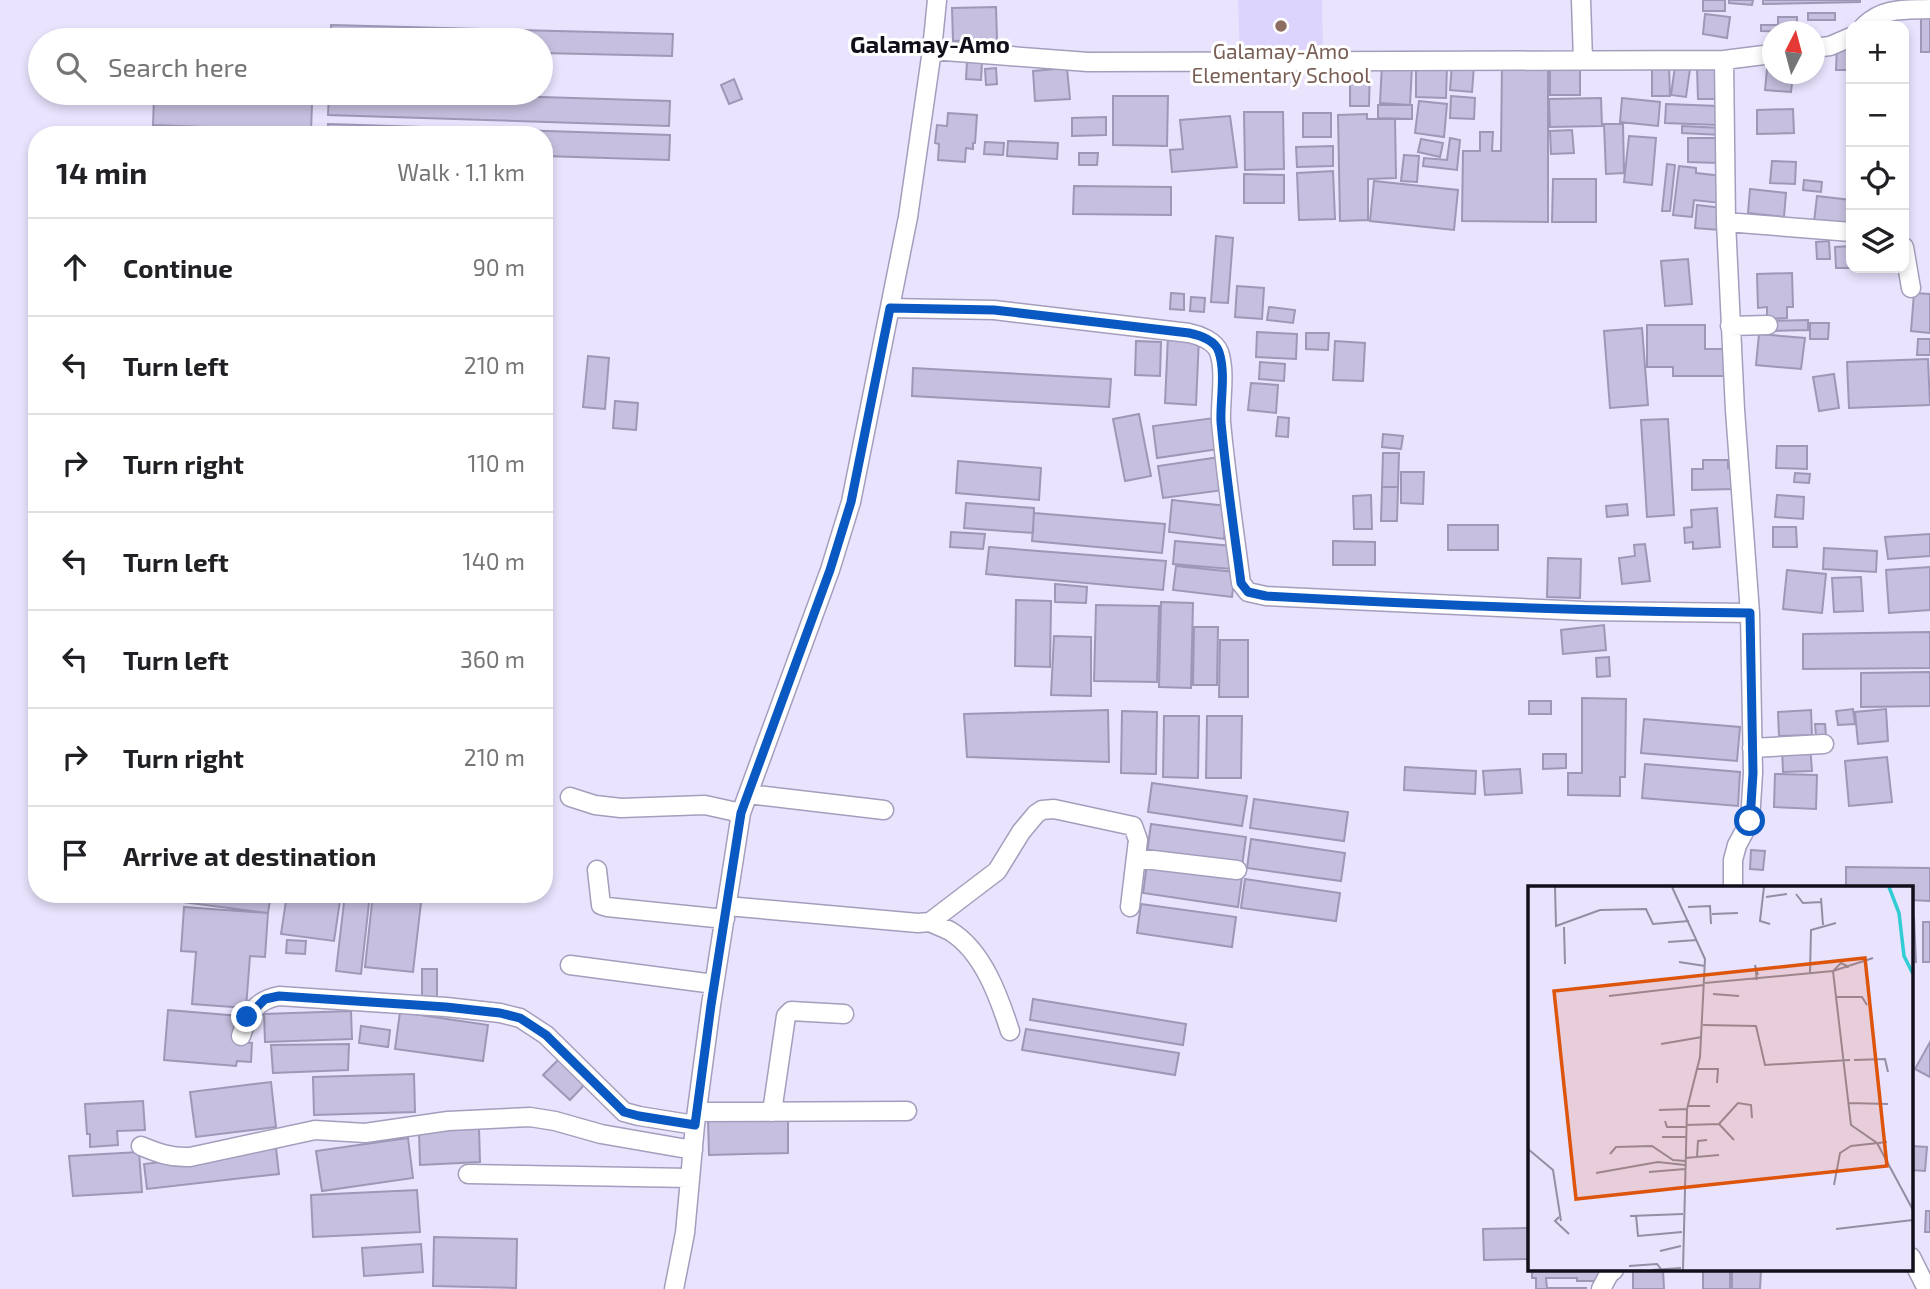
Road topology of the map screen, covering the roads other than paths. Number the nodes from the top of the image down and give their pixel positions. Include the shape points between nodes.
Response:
1 (937, 0) edge
2 (1581, 0) edge
3 (1930, 9) edge
4 (1870, 21) edge
5 (1846, 39) edge
6 (1825, 47) edge
7 (932, 50) junction
8 (1762, 55) edge
9 (1583, 60) junction
10 (1724, 60) junction
11 (1726, 222) junction
12 (1846, 232) edge
13 (1908, 273) edge
14 (1911, 288) dead end
15 (890, 308) junction
16 (1768, 325) dead end
17 (1730, 326) junction
18 (1750, 613) junction
19 (1824, 744) dead end
20 (1752, 748) junction
21 (748, 794) junction
22 (570, 797) dead end
23 (884, 810) dead end
24 (741, 813) junction
25 (1136, 858) junction
26 (597, 870) dead end
27 (1237, 870) dead end
28 (1733, 886) edge
29 (1129, 907) dead end
30 (726, 913) junction
31 (930, 922) junction
32 (570, 965) dead end
33 (714, 984) junction
34 (844, 1014) dead end
35 (1010, 1031) dead end
36 (241, 1035) dead end
37 (907, 1111) dead end
38 (772, 1112) junction
39 (696, 1119) junction
40 (141, 1146) dead end
41 (693, 1150) junction
42 (468, 1174) dead end
43 (690, 1178) junction
44 (1912, 1258) edge
45 (1612, 1272) edge
46 (674, 1289) edge
47 (1601, 1289) edge
48 (1927, 1289) edge

1 - 7 street
2 - 9 street
3 - 4 street via 1893,10
5 - 6 street
7 - 9 street via 1088,62
7 - 15 street
8 - 10 street
9 - 10 street
10 - 11 street
11 - 12 street
11 - 17 street
13 - 14 street
15 - 18 street via 994,310 1189,333 1214,344 1221,363 1221,420 1241,583 1248,592 1584,611
15 - 21 street via 851,502
16 - 17 street
17 - 18 street
18 - 20 street
19 - 20 street
20 - 28 street via 1750,821 1733,860
21 - 23 street
21 - 24 street
22 - 24 street via 621,808 705,805
24 - 30 street
25 - 27 street
25 - 29 street
25 - 31 street via 1138,840 1133,826 1042,810 1021,832 997,870
26 - 30 street via 601,905
30 - 31 street
30 - 33 street
31 - 35 street via 952,932 978,957
32 - 33 street
33 - 39 street
34 - 38 street via 791,1011 786,1016
36 - 39 street via 247,1017 265,999 279,996 500,1013 520,1018 546,1035 624,1112
37 - 38 street
38 - 39 street
39 - 41 street
40 - 41 street via 164,1156 190,1157 296,1132 365,1133 447,1121 530,1117
41 - 43 street
42 - 43 street
43 - 46 street
44 - 48 street
45 - 47 street

